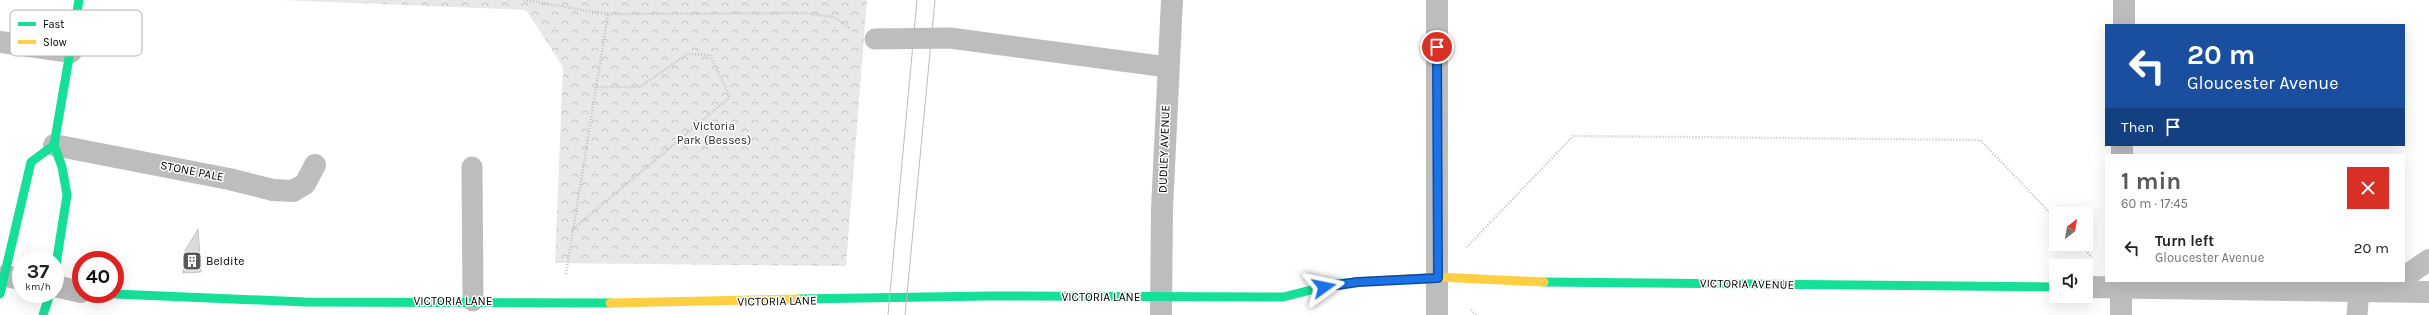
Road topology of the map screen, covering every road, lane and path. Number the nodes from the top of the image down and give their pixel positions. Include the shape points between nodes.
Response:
1 (79, 0) edge
2 (524, 0) edge
3 (1172, 0) edge
4 (1437, 0) edge
5 (2124, 0) edge
6 (77, 10) edge
7 (608, 14) junction
8 (2124, 24) edge
9 (875, 39) joint
10 (0, 42) edge
11 (10, 43) edge
12 (70, 56) edge
13 (1167, 67) junction
14 (594, 87) junction
15 (54, 145) junction
16 (315, 165) dead end
17 (472, 167) dead end
18 (2049, 212) edge
19 (572, 230) junction
20 (58, 251) edge
21 (2429, 260) edge
22 (2405, 276) edge
23 (1438, 278) junction
24 (9, 283) edge
25 (2121, 284) edge
26 (2093, 286) edge
27 (2390, 286) edge
28 (2049, 287) edge
29 (2359, 291) junction
30 (2429, 292) edge
31 (124, 294) edge
32 (563, 301) junction
33 (47, 303) edge
34 (461, 306) edge
35 (1162, 306) edge
36 (728, 308) edge
37 (600, 309) edge
38 (43, 315) edge
39 (1437, 315) edge
40 (2121, 315) edge
41 (2357, 315) edge

1 - 6 main road
2 - 7 path
3 - 13 street, DUDLEY AVENUE
4 - 23 street
5 - 8 street
7 - 9 path via 803,12 834,17 860,35
7 - 14 path
9 - 13 lane via 950,38
10 - 11 street
12 - 15 main road
13 - 35 street, DUDLEY AVENUE via 1162,209
14 - 19 path
14 - 19 path via 640,87 687,54 710,55 730,97
15 - 16 street, STONE PALE via 293,191 305,184
15 - 20 main road via 62,167 67,195
15 - 24 main road via 31,162
17 - 34 lane
18 - 23 path via 1980,140 1573,136
19 - 32 path
21 - 22 street
23 - 28 main road, VICTORIA AVENUE via 1513,282
23 - 35 main road, VICTORIA LANE via 1335,284 1283,297
23 - 39 street
25 - 26 street
25 - 29 street
25 - 40 street
27 - 29 street
27 - 30 street
29 - 41 lane
31 - 34 main road, VICTORIA LANE
32 - 34 main road, VICTORIA LANE
32 - 37 main road, VICTORIA LANE
33 - 38 main road
35 - 36 main road, VICTORIA LANE via 989,296
36 - 37 main road, VICTORIA LANE

